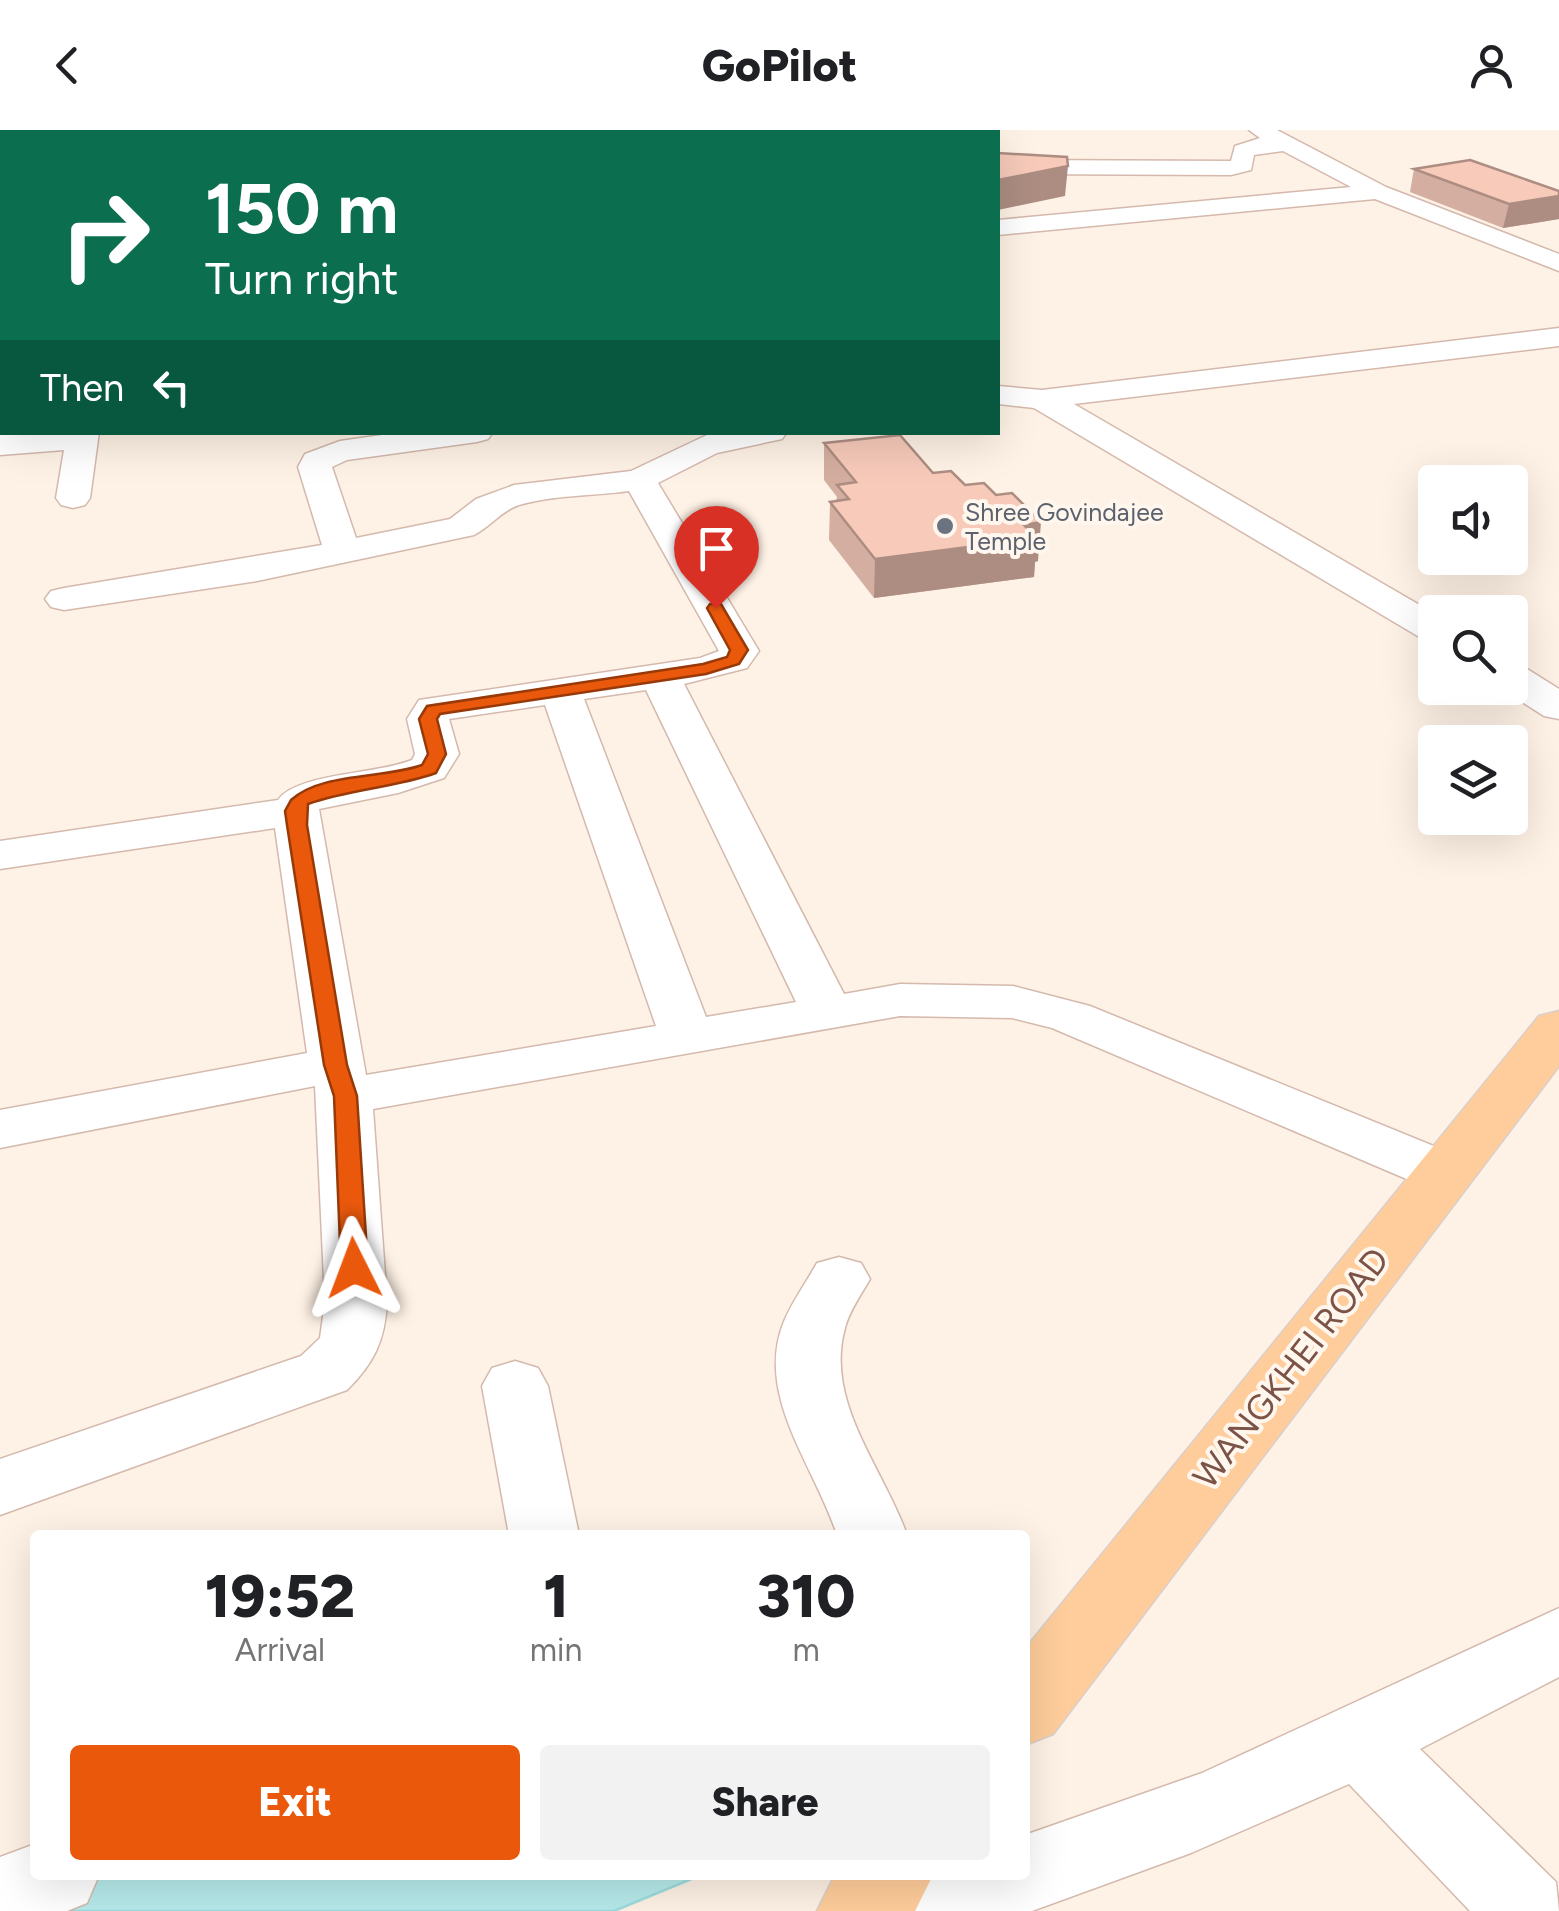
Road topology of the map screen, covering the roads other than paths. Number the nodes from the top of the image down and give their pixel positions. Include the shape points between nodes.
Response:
1 (1260, 130) edge
2 (1289, 144) junction
3 (1000, 145) edge
4 (1040, 145) dead end
5 (1000, 167) edge
6 (1378, 192) junction
7 (1000, 228) edge
8 (1559, 264) edge
9 (1559, 337) edge
10 (1000, 397) edge
11 (1042, 399) junction
12 (455, 435) edge
13 (734, 435) edge
14 (83, 436) edge
15 (696, 438) edge
16 (0, 446) edge
17 (638, 480) junction
18 (73, 498) dead end
19 (342, 551) junction
20 (64, 599) dead end
21 (1418, 620) edge
22 (659, 675) junction
23 (1528, 687) edge
24 (560, 688) junction
25 (1559, 707) edge
26 (295, 811) junction
27 (0, 855) edge
28 (827, 1011) junction
29 (1559, 1028) edge
30 (686, 1036) junction
31 (341, 1080) junction
32 (0, 1129) edge
33 (1442, 1172) junction
34 (839, 1279) dead end
35 (515, 1386) dead end
36 (0, 1487) edge
37 (543, 1530) edge
38 (870, 1530) edge
39 (1559, 1640) edge
40 (1030, 1704) edge
41 (1360, 1743) junction
42 (1030, 1872) edge
43 (45, 1880) edge
44 (886, 1880) edge
45 (1004, 1880) edge
46 (0, 1897) edge
47 (861, 1911) edge
48 (903, 1911) edge
49 (1528, 1911) edge

1 - 2 street
2 - 5 street via 1248,147 1243,164 1232,168
2 - 6 street
3 - 4 street
6 - 7 street
6 - 8 street
9 - 11 street
10 - 11 street
11 - 21 street
12 - 19 street via 340,451 318,462
13 - 15 street
14 - 16 street
14 - 18 street
15 - 17 street
17 - 19 street via 514,495 461,527
17 - 22 street via 739,650 733,660
19 - 20 street
22 - 24 street
22 - 28 street
23 - 25 street
24 - 26 street via 434,710 428,719 437,754 429,769 318,793 300,800
24 - 30 street
26 - 27 street
26 - 31 street
28 - 30 street
28 - 33 street via 955,999 1013,1002 1071,1017
29 - 33 main road, WANGKHEI ROAD
30 - 31 street
31 - 32 street
31 - 36 street via 356,1302 346,1351 324,1373 277,1392
33 - 40 main road, WANGKHEI ROAD
34 - 38 street via 813,1326 806,1373
35 - 37 street
39 - 41 street
41 - 42 street
41 - 49 street
43 - 46 street
44 - 47 main road
45 - 48 street

